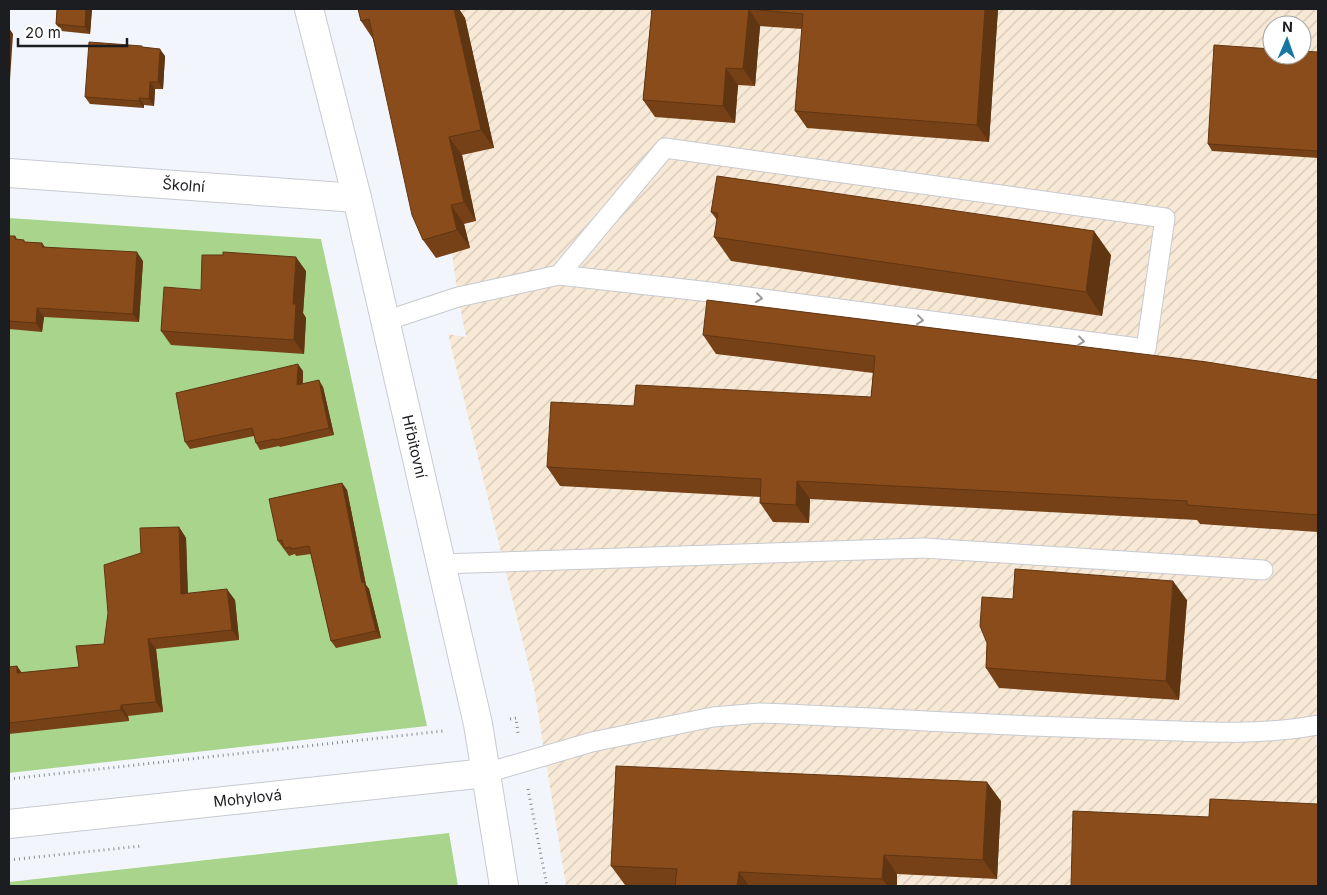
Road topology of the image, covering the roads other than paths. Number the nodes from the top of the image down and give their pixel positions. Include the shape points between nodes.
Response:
1 (309, 9) edge
2 (9, 173) edge
3 (357, 198) junction
4 (559, 275) junction
5 (385, 321) junction
6 (441, 564) junction
7 (1263, 570) dead end
8 (1318, 725) edge
9 (486, 773) junction
10 (9, 824) edge
11 (504, 886) edge

1 - 3 street, Hřbitovní
2 - 3 street, Školní
3 - 5 street, Hřbitovní
4 -> 4 lane via 1146,349 1165,218 665,148
4 - 5 lane via 458,297
5 - 6 street, Hřbitovní
6 - 7 lane via 924,548
6 - 9 street, Hřbitovní
8 - 9 lane via 1241,732 1056,727 760,712 713,717 592,742
9 - 10 street, Mohylová
9 - 11 street, Hřbitovní

